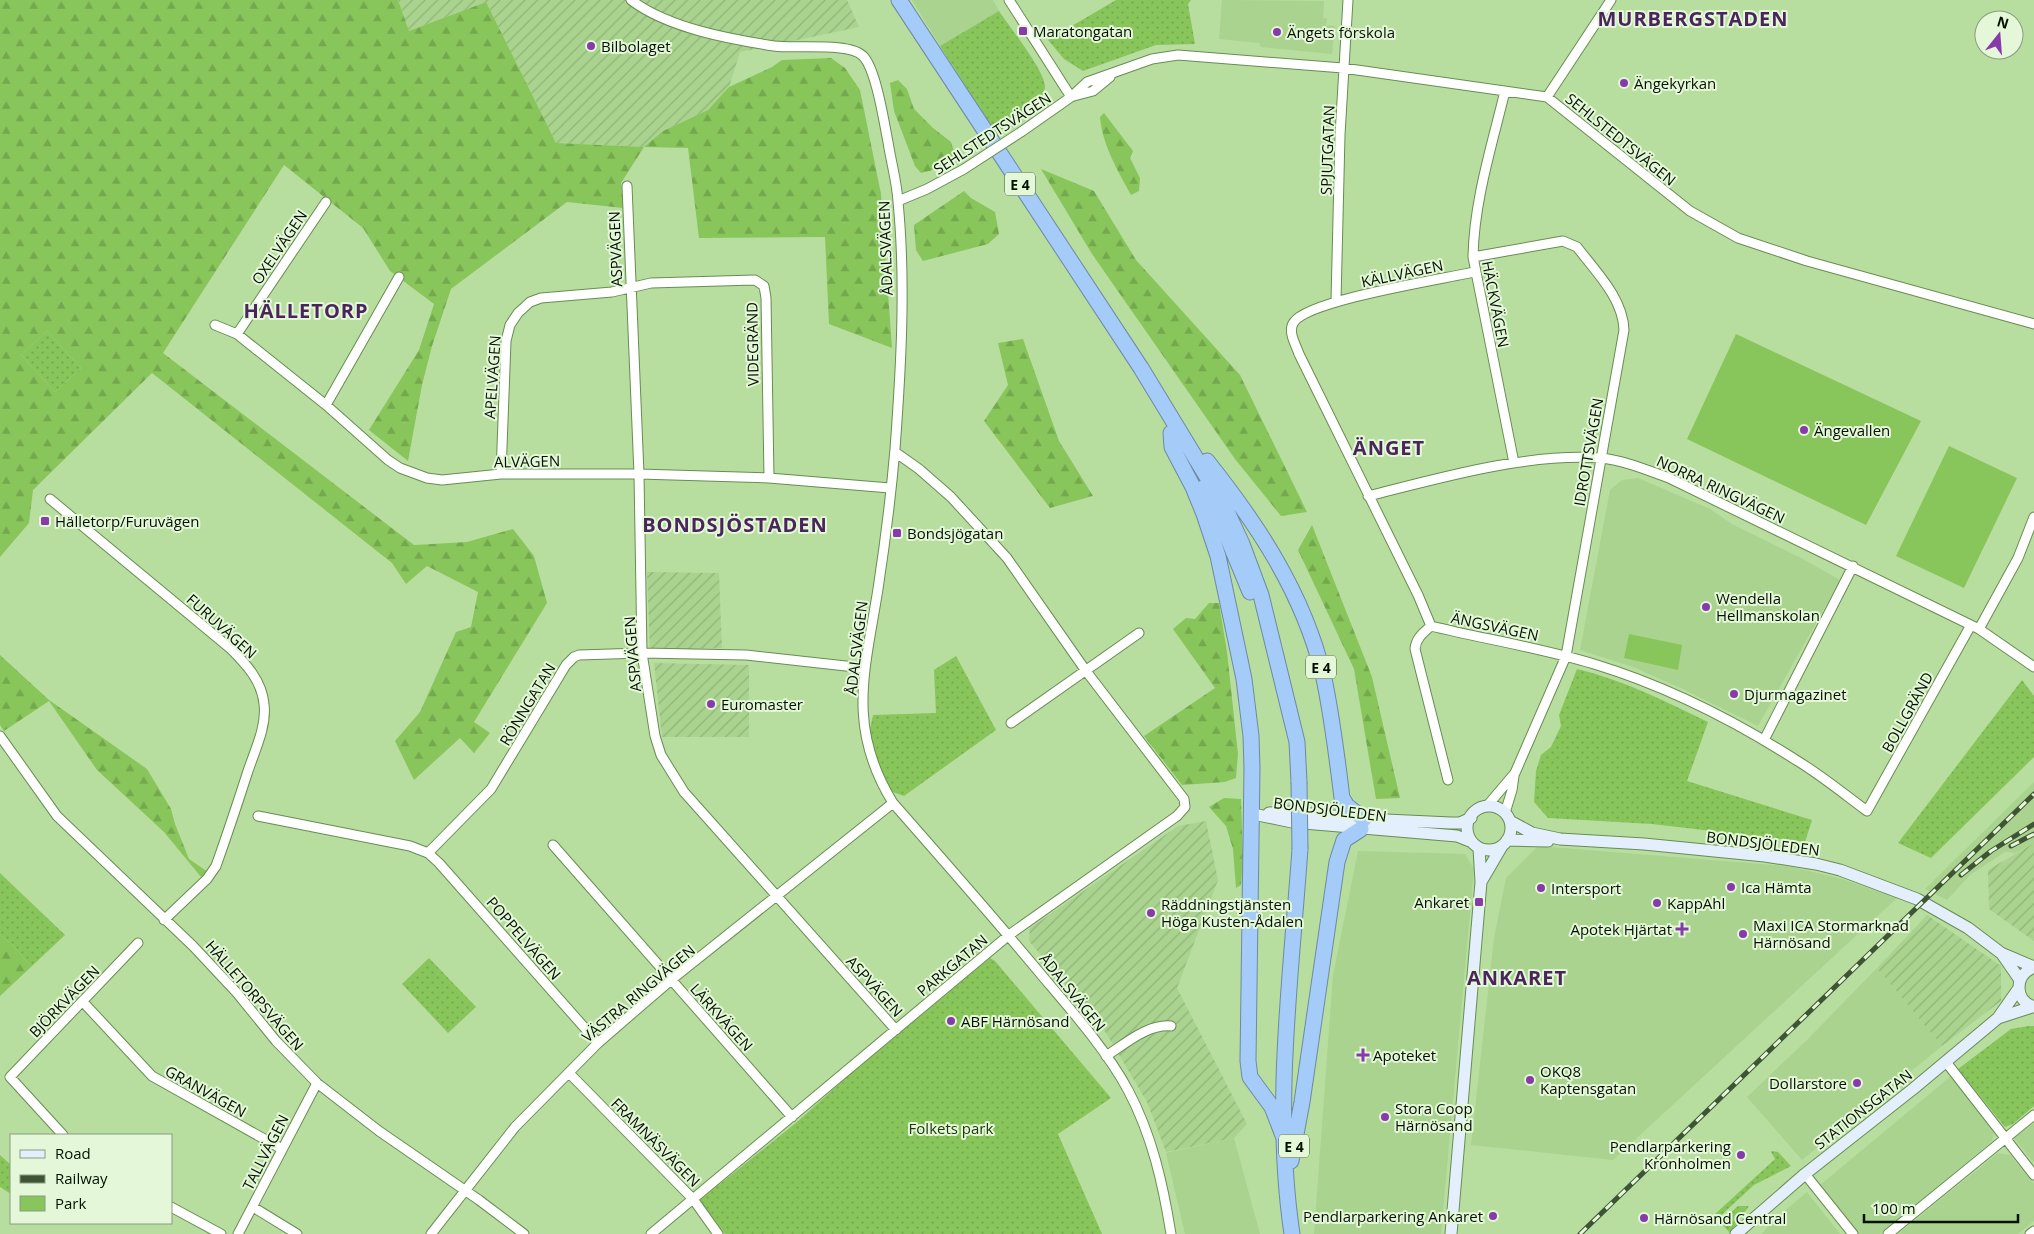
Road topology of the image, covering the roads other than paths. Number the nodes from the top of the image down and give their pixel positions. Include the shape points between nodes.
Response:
1 (631, 0) edge
2 (888, 0) edge
3 (899, 0) edge
4 (1009, 0) edge
5 (1348, 0) edge
6 (1611, 0) edge
7 (1343, 68) junction
8 (1504, 91) junction
9 (1071, 97) junction
10 (1547, 97) junction
11 (626, 186) dead end
12 (898, 201) junction
13 (326, 202) dead end
14 (1473, 257) junction
15 (1474, 272) junction
16 (399, 277) dead end
17 (630, 287) junction
18 (1336, 301) junction
19 (2034, 324) edge
20 (215, 325) dead end
21 (237, 334) junction
22 (326, 405) junction
23 (1171, 433) junction
24 (1188, 446) junction
25 (895, 452) junction
26 (1601, 458) junction
27 (1514, 464) junction
28 (501, 474) junction
29 (639, 474) junction
30 (769, 478) junction
31 (890, 488) junction
32 (1368, 496) junction
33 (50, 499) dead end
34 (2034, 517) edge
35 (1853, 566) junction
36 (1431, 626) junction
37 (1975, 627) junction
38 (1139, 633) dead end
39 (642, 653) junction
40 (1566, 656) junction
41 (1278, 658) junction
42 (2034, 667) edge
43 (864, 668) junction
44 (1086, 671) junction
45 (1011, 724) dead end
46 (0, 736) edge
47 (1764, 740) junction
48 (1515, 773) junction
49 (1448, 780) dead end
50 (893, 803) junction
51 (1487, 806) junction
52 (1867, 811) joint
53 (1253, 814) junction
54 (258, 816) dead end
55 (1507, 817) junction
56 (1471, 818) junction
57 (1363, 824) junction
58 (1560, 839) junction
59 (1504, 843) junction
60 (553, 845) dead end
61 (1476, 845) junction
62 (428, 853) junction
63 (1481, 882) junction
64 (777, 897) junction
65 (164, 920) junction
66 (1009, 935) junction
67 (138, 943) dead end
68 (2001, 953) junction
69 (2034, 967) edge
70 (671, 980) junction
71 (2019, 984) junction
72 (83, 1002) junction
73 (2033, 1007) edge
74 (1998, 1018) junction
75 (1171, 1026) dead end
76 (896, 1030) junction
77 (598, 1043) junction
78 (1106, 1056) junction
79 (1946, 1062) junction
80 (569, 1073) junction
81 (317, 1083) junction
82 (2034, 1115) edge
83 (792, 1117) junction
84 (62, 1134) edge
85 (1284, 1138) junction
86 (2006, 1138) junction
87 (282, 1149) junction
88 (1805, 1174) junction
89 (2034, 1175) edge
90 (464, 1190) junction
91 (1286, 1190) junction
92 (693, 1199) junction
93 (252, 1207) junction
94 (172, 1208) edge
95 (1747, 1230) edge
96 (2034, 1231) edge
97 (221, 1234) edge
98 (238, 1234) edge
99 (297, 1234) edge
100 (431, 1234) edge
101 (524, 1234) edge
102 (651, 1234) edge
103 (718, 1234) edge
104 (1171, 1234) edge
105 (1292, 1234) edge
106 (1451, 1234) edge
107 (1736, 1234) edge
108 (1853, 1234) edge
109 (1888, 1234) edge
110 (2030, 1234) edge

1 - 12 street, ÅDALSVÄGEN via 678,24 721,35 790,48 852,49 862,55 870,66 884,120
2 - 23 highway, E 4
3 - 24 highway, E 4 via 1141,368
4 - 9 street
5 - 7 street, SPJUTGATAN
6 - 10 street
7 - 8 street, SEHLSTEDTSVÄGEN
7 - 9 street, SEHLSTEDTSVÄGEN via 1178,54 1152,59 1087,82
7 - 18 street, SPJUTGATAN
8 - 10 street, SEHLSTEDTSVÄGEN
8 - 14 street, HÄCKVÄGEN via 1477,212
9 - 12 street, SEHLSTEDTSVÄGEN, bridge via 964,170
10 - 19 street, SEHLSTEDTSVÄGEN via 1684,207 1738,238
11 - 17 street, ASPVÄGEN
12 - 25 street, ÅDALSVÄGEN via 902,307
13 - 21 street, OXELVÄGEN
14 - 15 street, HÄCKVÄGEN
14 - 26 street, IDROTTSVÄGEN via 1563,240 1577,247 1611,292 1622,313 1624,330
15 - 18 street, KÄLLVÄGEN
15 - 27 street, HÄCKVÄGEN
16 - 22 street
17 - 28 street, APELVÄGEN via 612,292 541,298 530,302 518,313 510,325 506,341
17 - 29 street, ASPVÄGEN
17 - 30 street, VIDEGRÄND via 650,283 742,280 755,280 764,286
18 - 32 street, ÄNGSVÄGEN via 1300,316 1292,323 1291,332
20 - 21 street, ALVÄGEN
21 - 22 street, ALVÄGEN
22 - 28 street, ALVÄGEN via 388,460 414,474 442,480
23 - 41 highway, E 4 via 1226,534
23 - 53 highway, E 4 via 1172,447 1200,505 1218,556 1244,680 1251,736
24 - 41 highway, E 4 via 1223,503 1242,544 1261,595
24 - 57 highway, E 4 via 1206,460 1225,483 1274,554 1294,593 1322,672 1342,798
25 - 31 street, ÅDALSVÄGEN
25 - 44 street via 951,497 1007,558
26 - 27 street, NORRA RINGVÄGEN
26 - 35 street, NORRA RINGVÄGEN via 1669,478
26 - 40 street, IDROTTSVÄGEN
27 - 32 street, NORRA RINGVÄGEN via 1438,478
28 - 29 street, ALVÄGEN
29 - 30 street, ALVÄGEN
29 - 39 street, ASPVÄGEN
30 - 31 street, ALVÄGEN
31 - 43 street, ÅDALSVÄGEN
32 - 36 street, ÄNGSVÄGEN
33 - 65 street, FURUVÄGEN via 230,649 246,664 261,690 264,703 262,730 216,866 207,879
34 - 37 street, BOLLGRÄND via 2018,558
35 - 37 street, NORRA RINGVÄGEN
35 - 47 street
36 - 40 street, ÄNGSVÄGEN
36 - 49 street via 1420,636 1415,649
37 - 42 street, NORRA RINGVÄGEN
37 - 52 street, BOLLGRÄND
38 - 44 street
39 - 43 street, RÖNNGATAN via 746,655
39 - 62 street, RÖNNGATAN via 588,654 570,660 491,790
39 - 64 street, ASPVÄGEN via 655,736 669,770 684,792
40 - 47 street, ÄNGSVÄGEN via 1664,691
40 - 48 street, IDROTTSVÄGEN
41 - 85 highway, E 4, bridge via 1297,742 1300,782 1300,850 1283,1090
43 - 50 street, ÅDALSVÄGEN via 862,708 869,754 879,781
44 - 45 street
44 - 66 street, PARKGATAN via 1184,799 1184,809
46 - 65 street, HÄLLETORPSVÄGEN via 57,816
47 - 52 street, ÄNGSVÄGEN
48 - 51 street, IDROTTSVÄGEN
48 - 55 street, IDROTTSVÄGEN
50 - 64 street, VÄSTRA RINGVÄGEN
50 - 66 street, ÅDALSVÄGEN
51 - 55 main road via 1496,807
51 - 56 main road
53 - 57 main road, BONDSJÖLEDEN via 1292,822
53 - 85 highway, E 4 via 1249,1069 1255,1086 1272,1107
54 - 62 street via 410,846
55 - 58 main road, BONDSJÖLEDEN via 1532,833
55 - 59 main road via 1510,833
56 - 57 main road, BONDSJÖLEDEN via 1460,823
56 - 61 main road via 1468,832
57 - 61 main road, BONDSJÖLEDEN via 1457,836
57 - 91 highway, E 4 via 1344,840 1336,862 1302,1102
58 - 59 main road, BONDSJÖLEDEN
58 - 68 main road, BONDSJÖLEDEN via 1786,858 1840,870 1932,907
59 - 61 main road via 1492,850
59 - 63 main road
60 - 70 street, LÄRKVÄGEN
61 - 63 main road
62 - 77 street, POPPELVÄGEN
63 - 106 main road
64 - 70 street, VÄSTRA RINGVÄGEN
64 - 76 street, ASPVÄGEN
65 - 81 street, HÄLLETORPSVÄGEN via 217,971 276,1041
66 - 76 street, PARKGATAN
66 - 78 street, ÅDALSVÄGEN
67 - 72 street, BJÖRKVÄGEN
68 - 69 main road, BONDSJÖLEDEN
68 - 71 main road, BONDSJÖLEDEN
69 - 71 main road, STATIONSGATAN via 2025,972
70 - 77 street, VÄSTRA RINGVÄGEN
70 - 83 street, LÄRKVÄGEN
71 - 73 main road, BONDSJÖLEDEN via 2022,998
71 - 74 main road, STATIONSGATAN
72 - 84 street, BJÖRKVÄGEN via 10,1078
72 - 87 street, GRANVÄGEN via 152,1076
73 - 74 main road, STATIONSGATAN
74 - 79 main road, STATIONSGATAN
75 - 78 street via 1140,1034
76 - 83 street, PARKGATAN
77 - 80 street, VÄSTRA RINGVÄGEN
78 - 104 street, ÅDALSVÄGEN via 1128,1091 1149,1138 1158,1166
79 - 86 street
79 - 88 main road, STATIONSGATAN
80 - 90 street, VÄSTRA RINGVÄGEN via 515,1127
80 - 92 street, FRAMNÄSVÄGEN
81 - 87 street, TALLVÄGEN
81 - 90 street, HÄLLETORPSVÄGEN
82 - 86 street
83 - 92 street, PARKGATAN
85 - 91 highway, E 4
86 - 89 street
86 - 109 street
87 - 93 street, TALLVÄGEN
88 - 95 main road, STATIONSGATAN via 1760,1212
88 - 108 street
90 - 100 street, VÄSTRA RINGVÄGEN
90 - 101 street, HÄLLETORPSVÄGEN
91 - 105 highway, E 4
92 - 102 street, PARKGATAN
92 - 103 street, FRAMNÄSVÄGEN
93 - 98 street, TALLVÄGEN
93 - 99 street
94 - 97 street
95 - 107 main road, STATIONSGATAN
96 - 110 street

